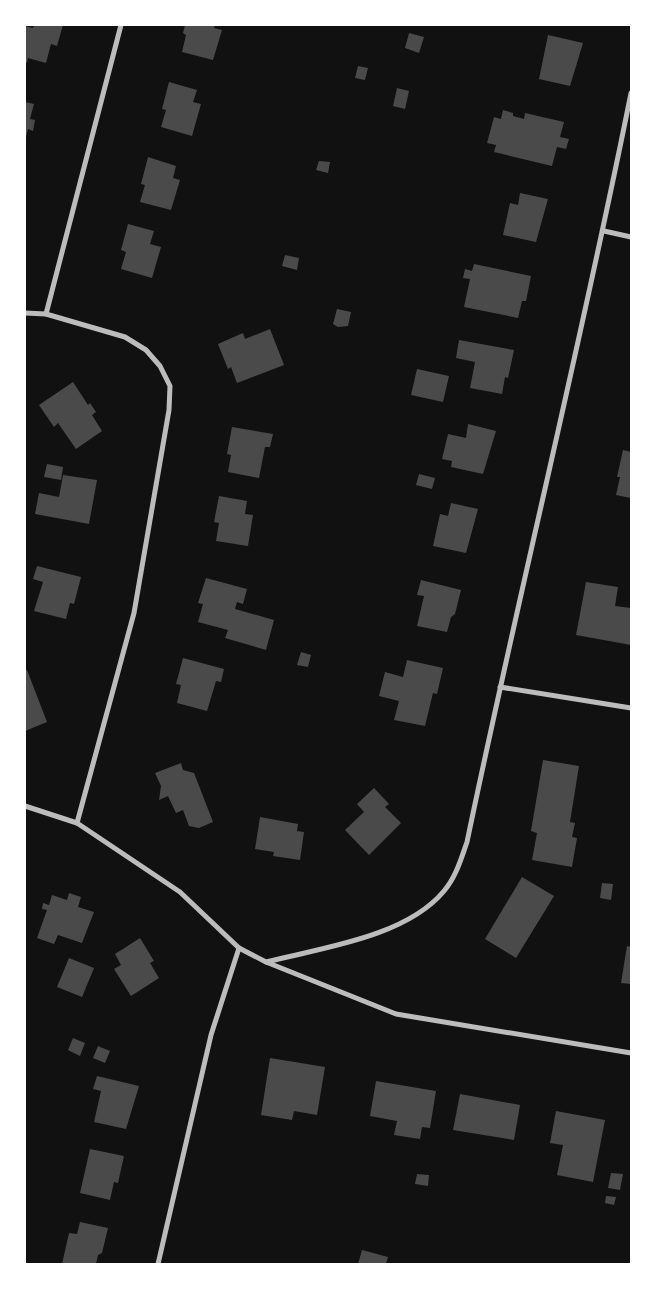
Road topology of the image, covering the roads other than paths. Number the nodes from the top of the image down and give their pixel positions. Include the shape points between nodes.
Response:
1 (121, 25) edge
2 (631, 94) edge
3 (604, 231) junction
4 (631, 237) edge
5 (25, 313) edge
6 (46, 314) junction
7 (500, 687) junction
8 (631, 708) edge
9 (25, 806) edge
10 (77, 823) junction
11 (240, 948) junction
12 (266, 962) junction
13 (631, 1053) edge
14 (158, 1264) edge

1 - 6 street
2 - 3 street
3 - 4 street
3 - 7 street
5 - 6 street
6 - 10 street via 125,337 146,350 160,366 170,386 169,410 134,614
7 - 8 street
7 - 12 street via 467,842 460,865 446,889 428,907 400,923 365,936
9 - 10 street
10 - 11 street via 180,892
11 - 12 street
11 - 14 street via 211,1035
12 - 13 street via 396,1014

